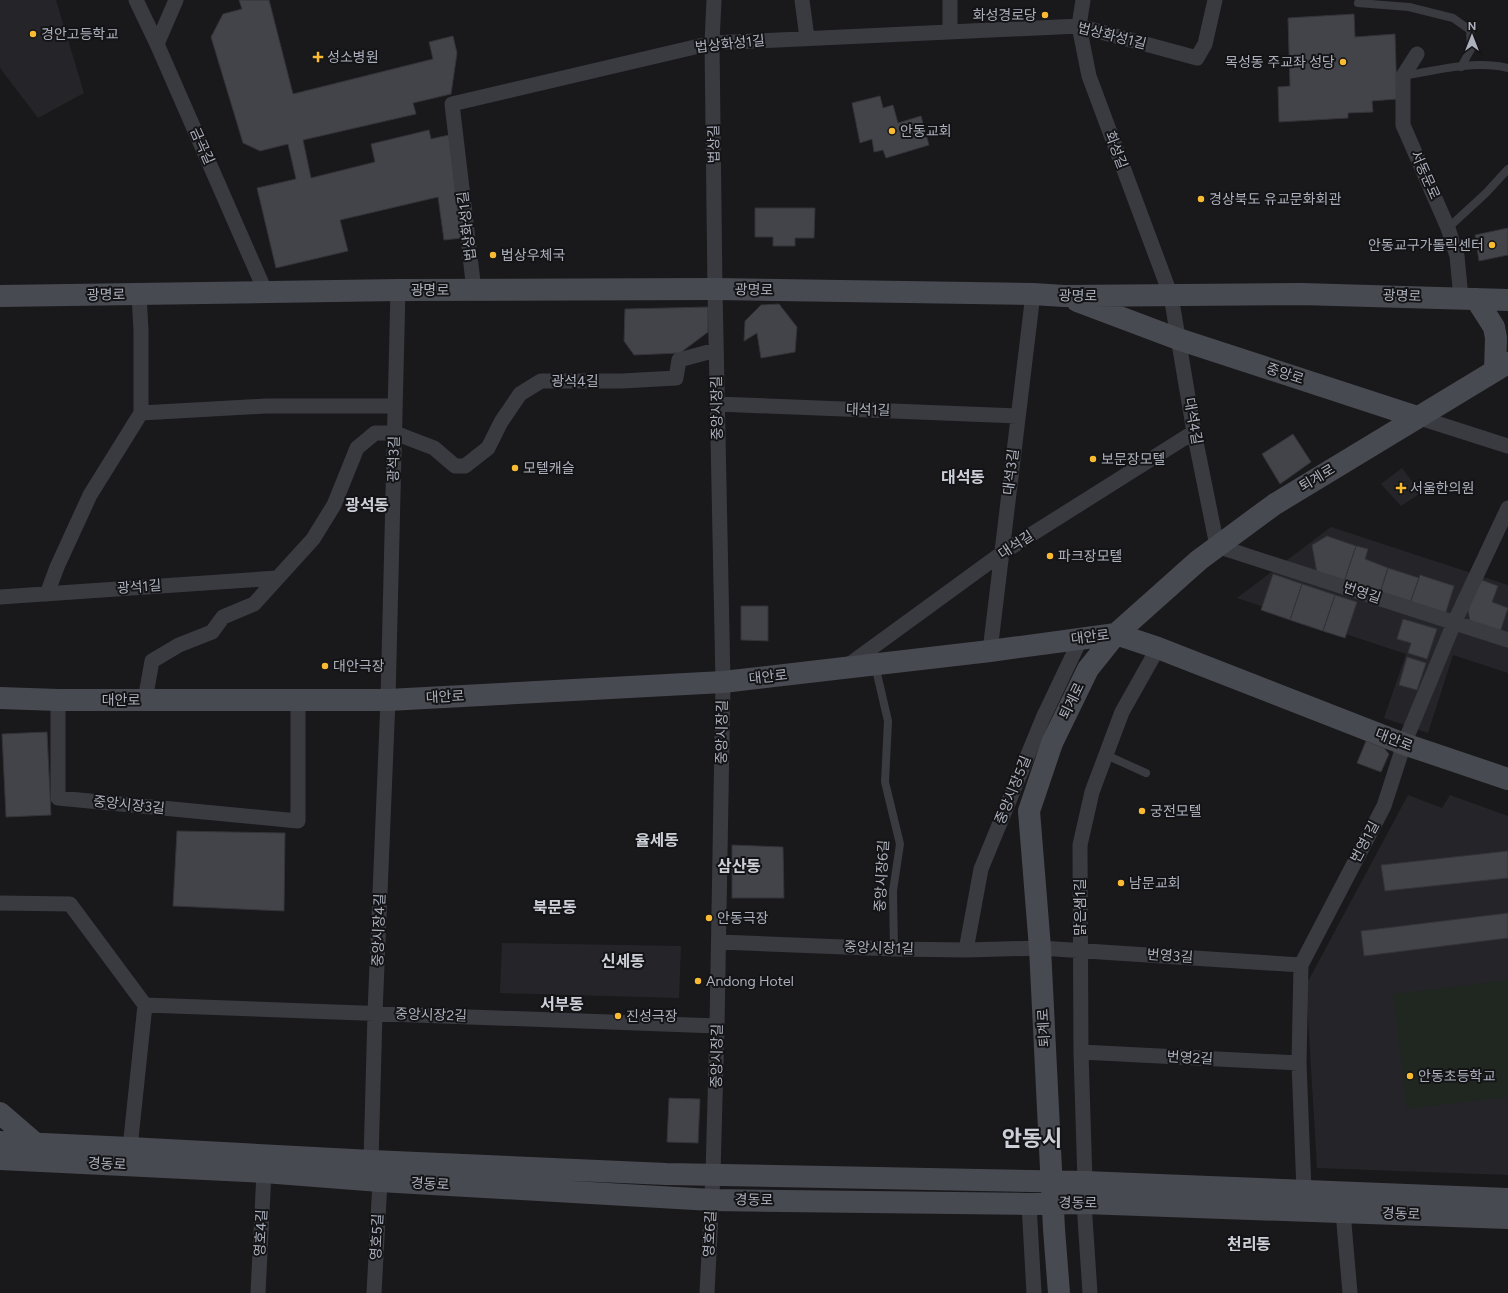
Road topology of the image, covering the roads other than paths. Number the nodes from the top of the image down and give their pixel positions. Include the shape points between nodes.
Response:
1 (136, 0) edge
2 (176, 0) edge
3 (714, 0) edge
4 (802, 0) edge
5 (950, 0) edge
6 (1083, 0) edge
7 (1216, 0) edge
8 (1358, 3) dead end
9 (1078, 26) junction
10 (950, 31) junction
11 (807, 38) junction
12 (712, 43) junction
13 (158, 44) junction
14 (1417, 54) dead end
15 (1461, 67) junction
16 (1508, 68) edge
17 (1403, 76) junction
18 (1508, 169) edge
19 (1448, 228) junction
20 (715, 289) junction
21 (398, 290) junction
22 (474, 290) junction
23 (266, 293) junction
24 (1032, 294) junction
25 (139, 295) junction
26 (0, 296) edge
27 (1064, 296) junction
28 (1171, 296) junction
29 (1468, 298) junction
30 (1508, 300) edge
31 (1178, 339) junction
32 (716, 350) junction
33 (1502, 367) edge
34 (717, 404) junction
35 (395, 406) junction
36 (141, 413) junction
37 (1018, 416) junction
38 (1417, 417) junction
39 (1194, 432) junction
40 (395, 433) junction
41 (1508, 446) edge
42 (1508, 508) edge
43 (1217, 546) junction
44 (1002, 553) junction
45 (277, 578) junction
46 (48, 594) junction
47 (0, 597) edge
48 (1454, 623) junction
49 (1116, 634) junction
50 (1081, 638) junction
51 (1508, 640) edge
52 (1158, 648) junction
53 (990, 651) junction
54 (875, 663) junction
55 (844, 669) junction
56 (723, 682) junction
57 (0, 698) edge
58 (58, 700) junction
59 (145, 700) junction
60 (298, 700) junction
61 (388, 700) junction
62 (1404, 744) junction
63 (1106, 755) junction
64 (1146, 773) dead end
65 (1508, 779) edge
66 (0, 903) edge
67 (719, 942) junction
68 (1040, 948) junction
69 (894, 949) junction
70 (966, 950) junction
71 (1080, 950) junction
72 (1301, 965) junction
73 (145, 1005) junction
74 (375, 1014) junction
75 (717, 1026) junction
76 (1081, 1052) junction
77 (1299, 1063) junction
78 (0, 1113) edge
79 (0, 1142) edge
80 (130, 1148) junction
81 (37, 1152) junction
82 (0, 1159) edge
83 (371, 1162) junction
84 (264, 1172) junction
85 (713, 1174) junction
86 (0, 1176) edge
87 (380, 1181) junction
88 (1052, 1181) junction
89 (1304, 1191) junction
90 (1084, 1193) junction
91 (1508, 1199) edge
92 (712, 1200) junction
93 (1053, 1203) junction
94 (1028, 1204) junction
95 (1343, 1212) junction
96 (1508, 1218) edge
97 (258, 1293) edge
98 (374, 1293) edge
99 (707, 1293) edge
100 (1034, 1293) edge
101 (1058, 1293) edge
102 (1090, 1293) edge
103 (1350, 1293) edge

1 - 13 street, 금곡길
2 - 13 street
3 - 12 street, 법상길
4 - 11 street
5 - 10 street
6 - 9 street, 화성길
7 - 9 street, 법상화성1길 via 1205,44 1198,58
8 - 15 lane via 1409,7 1453,18 1470,30 1471,49
9 - 10 street, 법상화성1길
9 - 28 street, 화성길 via 1089,76
10 - 11 street, 법상화성1길
11 - 12 street, 법상화성1길
12 - 20 street, 법상길
12 - 22 street, 법상화성1길 via 452,104
13 - 23 street, 금곡길
14 - 17 street
15 - 16 lane
15 - 17 lane
17 - 19 street, 서동문로 via 1403,125
18 - 19 lane
19 - 29 street, 서동문로
20 - 22 street, 광명로
20 - 24 street, 광명로
20 - 32 street, 중앙시장길
21 - 22 street, 광명로
21 - 23 street, 광명로
21 - 35 street, 광석3길
23 - 25 street, 광명로
24 - 27 street, 광명로
24 - 37 street, 대석3길
25 - 26 street, 광명로
25 - 36 street
27 - 28 street, 광명로
27 - 31 street, 중앙로
28 - 29 street, 광명로 via 1301,294
28 - 31 street, 대석4길
29 - 30 street, 광명로
29 - 33 street via 1494,327
31 - 38 street, 중앙로
31 - 39 street, 대석4길
32 - 34 street, 중앙시장길
32 - 40 street, 광석4길 via 678,360 676,378 540,381 520,394 501,422 488,448 465,466 455,466 434,448
33 - 38 street, 퇴계로
34 - 37 street, 대석1길
34 - 56 street, 중앙시장길
35 - 36 street via 266,406
35 - 40 street, 광석3길
36 - 46 street via 90,495 57,567
37 - 44 street, 대석3길
38 - 41 street, 중앙로
38 - 43 street, 퇴계로 via 1275,504
39 - 43 street, 대석4길
39 - 44 street, 대석길
40 - 45 street via 375,433 356,448 334,505 313,539
40 - 61 street, 광석3길
42 - 48 street, 번영1길
43 - 48 street, 번영길
43 - 49 street, 퇴계로
44 - 53 street, 대석3길
44 - 55 street, 대석길
45 - 46 street, 광석1길
45 - 59 street via 254,604 223,617 212,632 179,645 152,661
46 - 47 street, 광석1길
48 - 51 street, 번영길
48 - 62 street, 번영1길
49 - 50 street, 대안로
49 - 52 street, 대안로
49 - 68 street, 퇴계로 via 1088,670 1052,743 1029,810
50 - 53 street, 대안로
50 - 70 street, 중앙시장5길 via 1042,718 981,869
52 - 62 street, 대안로
52 - 63 street, 맑은샘1길 via 1122,712
53 - 54 street, 대안로
54 - 55 street, 대안로
54 - 69 lane, 중앙시장6길 via 888,721 885,782 900,844 893,891
55 - 56 street, 대안로
56 - 61 street, 대안로
56 - 67 street, 중앙시장길
57 - 58 street, 대안로
58 - 59 street, 대안로
58 - 60 street, 중앙시장3길 via 58,798 298,821
59 - 60 street, 대안로
60 - 61 street, 대안로
61 - 74 street, 중앙시장4길
62 - 65 street, 대안로
62 - 72 street, 번영1길 via 1384,806
63 - 64 lane
63 - 71 street, 맑은샘1길 via 1092,792 1080,845
66 - 73 street via 70,904
67 - 69 street, 중앙시장1길
67 - 75 street, 중앙시장길
68 - 70 street, 중앙시장1길
68 - 71 street, 번영3길
68 - 88 street, 퇴계로
69 - 70 street, 중앙시장1길
71 - 72 street, 번영3길
71 - 76 street, 맑은샘1길
72 - 77 street, 번영1길
73 - 74 street, 중앙시장2길
73 - 80 street
74 - 75 street, 중앙시장2길
74 - 83 street, 중앙시장4길
75 - 85 street, 중앙시장길
76 - 77 street, 번영2길
76 - 90 street, 맑은샘1길
77 - 89 street, 번영1길
78 - 81 street
79 - 81 street, 경동로
80 - 81 street, 경동로
80 - 83 street, 경동로
81 - 82 street, 경동로
81 - 84 street, 경동로
81 - 86 street
83 - 85 street, 경동로
84 - 87 street, 경동로
84 - 97 street, 영호4길
85 - 88 street, 경동로
85 - 92 street, 영호6길
87 - 92 street, 경동로
87 - 98 street, 영호5길
88 - 90 street, 경동로
88 - 93 street, 퇴계로
89 - 90 street, 경동로
89 - 91 street, 경동로
90 - 93 street, 경동로
90 - 95 street, 경동로
90 - 102 street, 맑은샘1길
92 - 94 street, 경동로
92 - 99 street, 영호6길
93 - 94 street, 경동로
93 - 101 street, 퇴계로
94 - 100 street
95 - 96 street, 경동로
95 - 103 street

